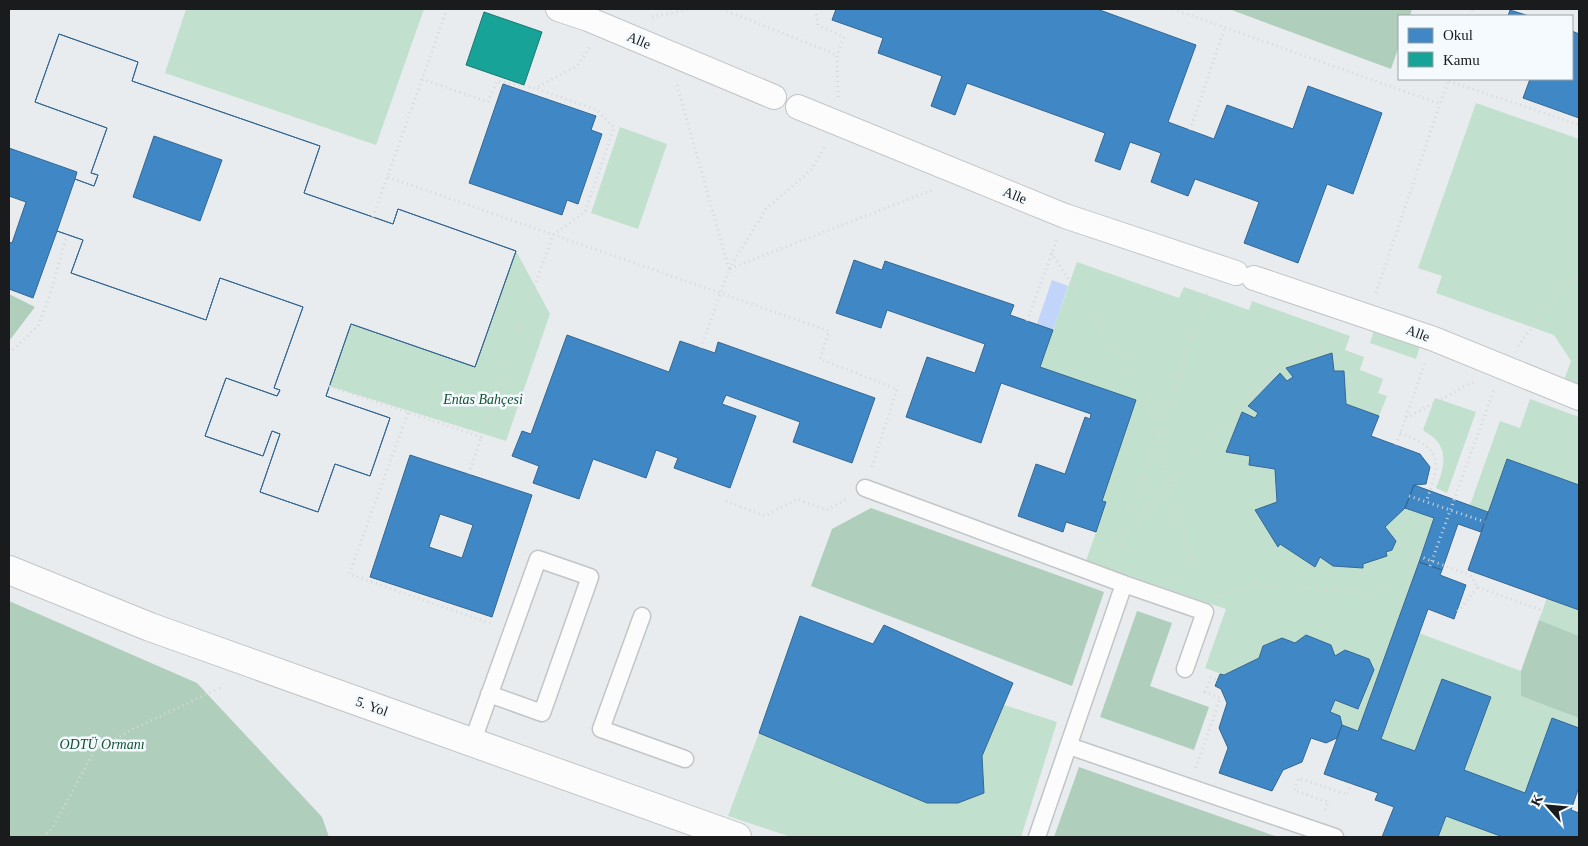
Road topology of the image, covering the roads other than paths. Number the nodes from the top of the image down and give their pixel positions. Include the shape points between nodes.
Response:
1 (558, 9) edge
2 (774, 98) dead end
3 (798, 107) dead end
4 (1579, 398) edge
5 (865, 488) road end
6 (9, 570) edge
7 (1124, 584) junction
8 (642, 616) dead end
9 (1185, 669) dead end
10 (489, 694) junction
11 (472, 743) junction
12 (1069, 746) junction
13 (685, 759) dead end
14 (737, 837) edge
15 (1037, 837) edge
16 (1335, 837) edge

1 - 2 street, Alle
3 - 4 street, Alle via 1065,216 1434,339
5 - 7 lane
6 - 11 street, 5. Yol via 150,626
7 - 9 lane via 1205,612
7 - 12 lane
8 - 13 lane via 601,729
10 - 10 lane via 542,713 590,577 538,559
10 - 11 lane
11 - 14 street, 5. Yol
12 - 15 lane
12 - 16 lane

